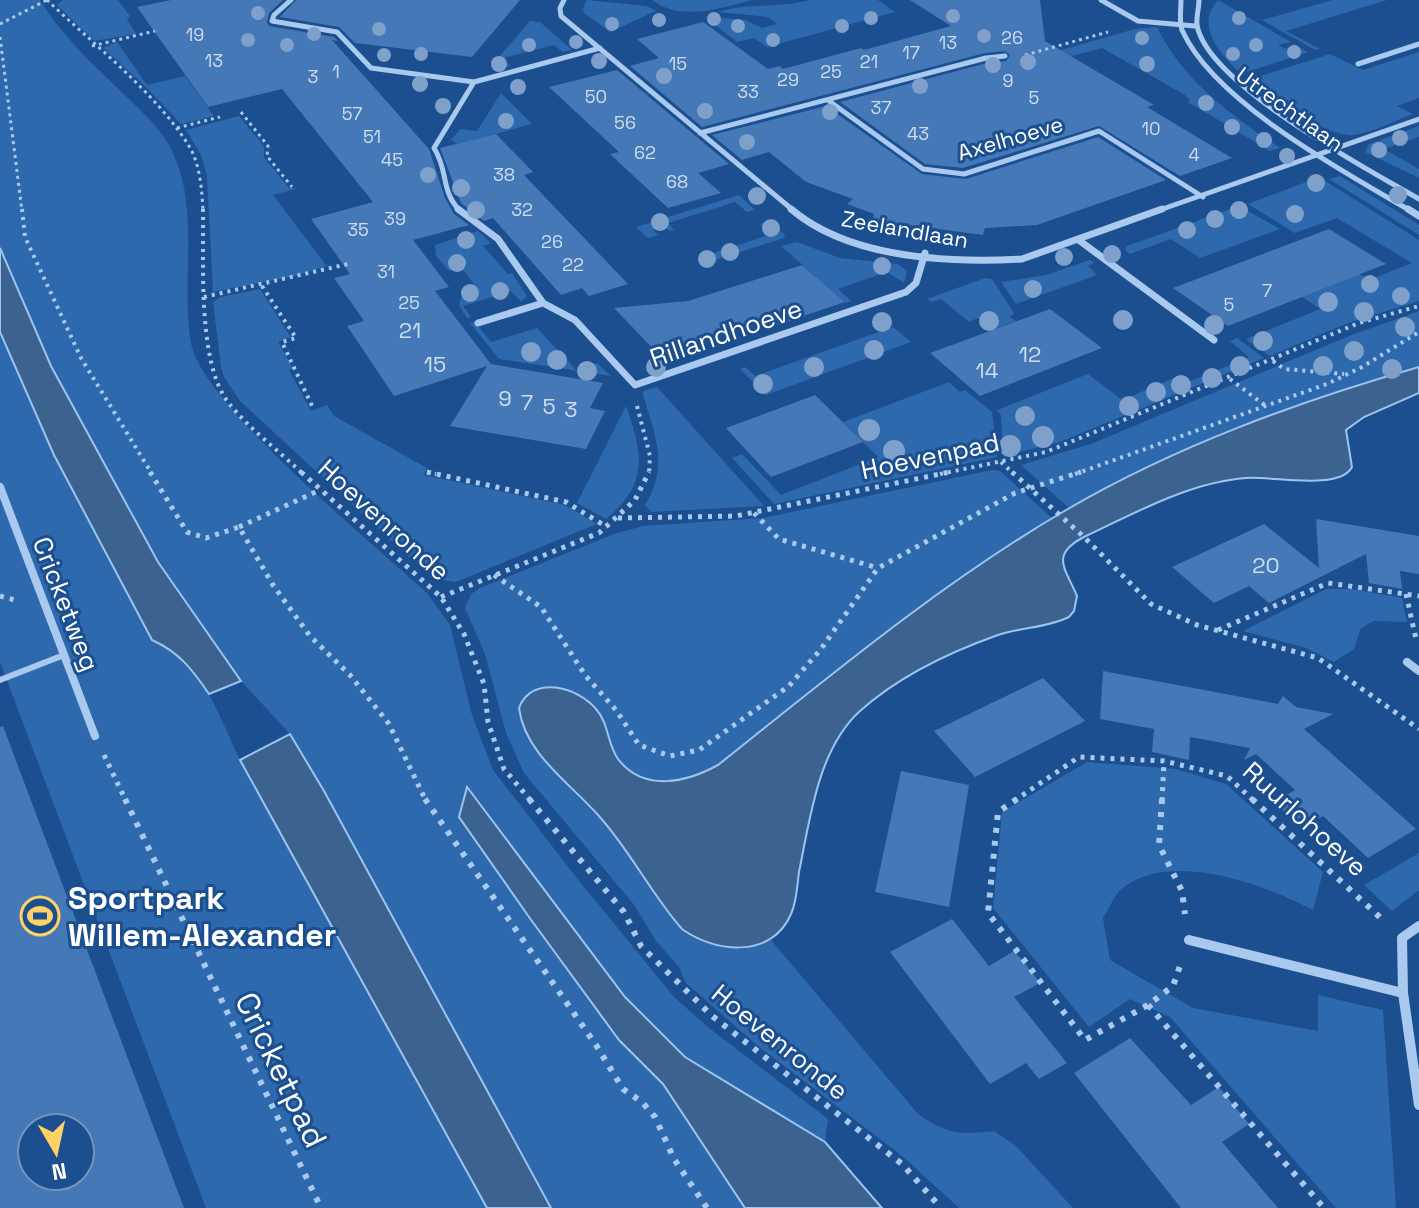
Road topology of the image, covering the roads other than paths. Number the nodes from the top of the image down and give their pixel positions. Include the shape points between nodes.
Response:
1 (291, 0) edge
2 (564, 0) edge
3 (1101, 0) edge
4 (1181, 0) edge
5 (1199, 0) edge
6 (1180, 25) junction
7 (1195, 26) junction
8 (1419, 44) edge
9 (600, 48) junction
10 (1005, 56) road end
11 (1358, 64) dead end
12 (474, 82) junction
13 (829, 101) junction
14 (1419, 119) edge
15 (700, 133) junction
16 (1337, 149) junction
17 (1320, 156) junction
18 (1203, 197) junction
19 (1419, 199) edge
20 (1419, 216) edge
21 (1080, 241) junction
22 (925, 253) junction
23 (543, 303) junction
24 (478, 323) dead end
25 (1214, 340) dead end
26 (0, 487) edge
27 (64, 655) junction
28 (1407, 662) road end
29 (1419, 671) edge
30 (0, 680) edge
31 (95, 736) road end
32 (1419, 926) edge
33 (1189, 940) road end
34 (1403, 993) junction
35 (1419, 1105) edge

1 - 12 street via 272,21 337,32 366,65
2 - 9 street, Zeelandlaan via 561,16
3 - 6 street via 1138,21
4 - 6 street
5 - 7 street
6 - 7 street
6 - 17 street, Utrechtlaan via 1195,53 1233,94
7 - 16 street, Utrechtlaan via 1204,45 1234,79
8 - 11 street
9 - 12 street
9 - 15 street, Zeelandlaan
10 - 13 street
12 - 23 street, Rillandhoeve via 434,148 444,164 447,195 458,210 498,239
13 - 15 street
13 - 18 street, Axelhoeve via 923,169 964,174 1099,131
14 - 16 street, Zeelandlaan
15 - 22 street, Zeelandlaan via 829,236
16 - 17 street, Zeelandlaan
16 - 19 street, Utrechtlaan
17 - 18 street, Zeelandlaan
17 - 20 street, Utrechtlaan
18 - 21 street, Zeelandlaan
21 - 22 street, Zeelandlaan via 1001,261
21 - 25 street
22 - 23 street, Rillandhoeve via 916,283 906,292 635,385 575,320
23 - 24 street
26 - 27 street, Cricketweg
27 - 30 lane
27 - 31 street, Cricketweg
28 - 29 street
32 - 34 street via 1402,938
33 - 34 street
34 - 35 street

